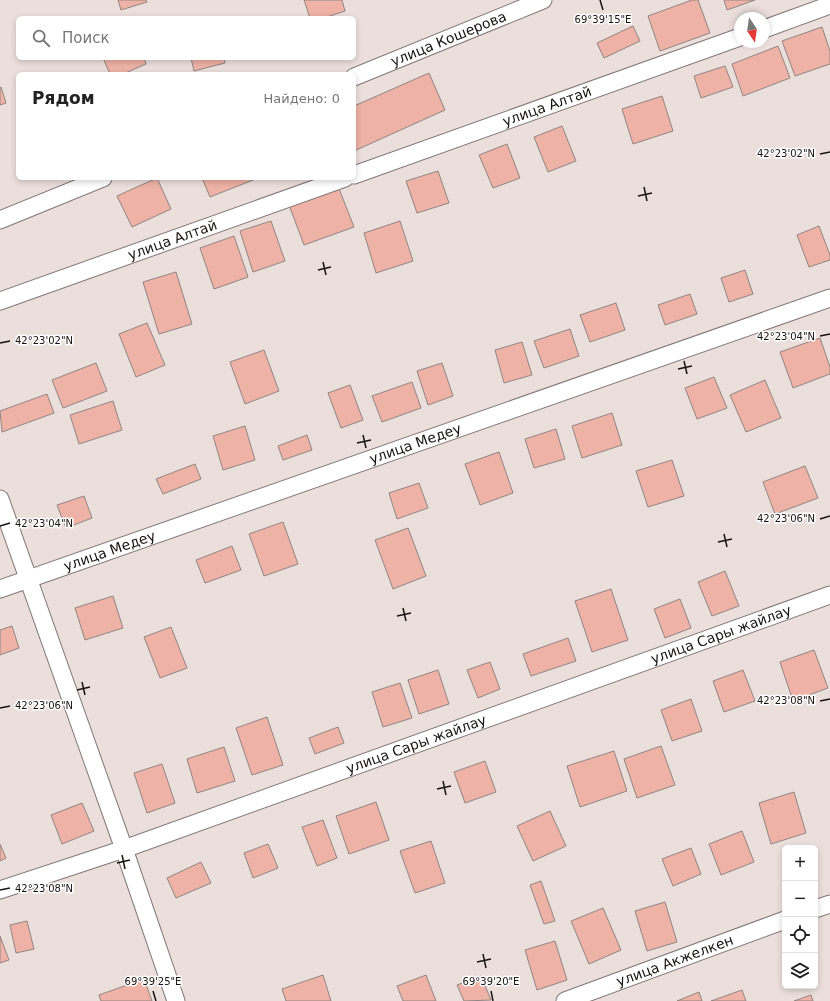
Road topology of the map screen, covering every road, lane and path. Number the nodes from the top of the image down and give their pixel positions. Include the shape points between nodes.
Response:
1 (543, 0) edge
2 (830, 5) edge
3 (770, 27) edge
4 (734, 39) edge
5 (356, 75) edge
6 (356, 174) edge
7 (98, 180) edge
8 (338, 180) edge
9 (0, 220) edge
10 (830, 298) edge
11 (0, 301) edge
12 (0, 499) edge
13 (28, 578) junction
14 (0, 588) edge
15 (830, 594) edge
16 (124, 849) junction
17 (0, 890) edge
18 (830, 904) edge
19 (818, 908) edge
20 (782, 921) edge
21 (176, 1001) edge
22 (565, 1001) edge

1 - 5 street, улица Кошерова
2 - 3 street
4 - 6 street, улица Алтай
7 - 9 street
8 - 11 street, улица Алтай
10 - 13 street, улица Медеу
12 - 13 street
13 - 14 street, улица Медеу
13 - 16 street
15 - 16 street, улица Сары жайлау
16 - 17 street, улица Сары жайлау
16 - 21 street
18 - 19 street
20 - 22 street, улица Акжелкен

